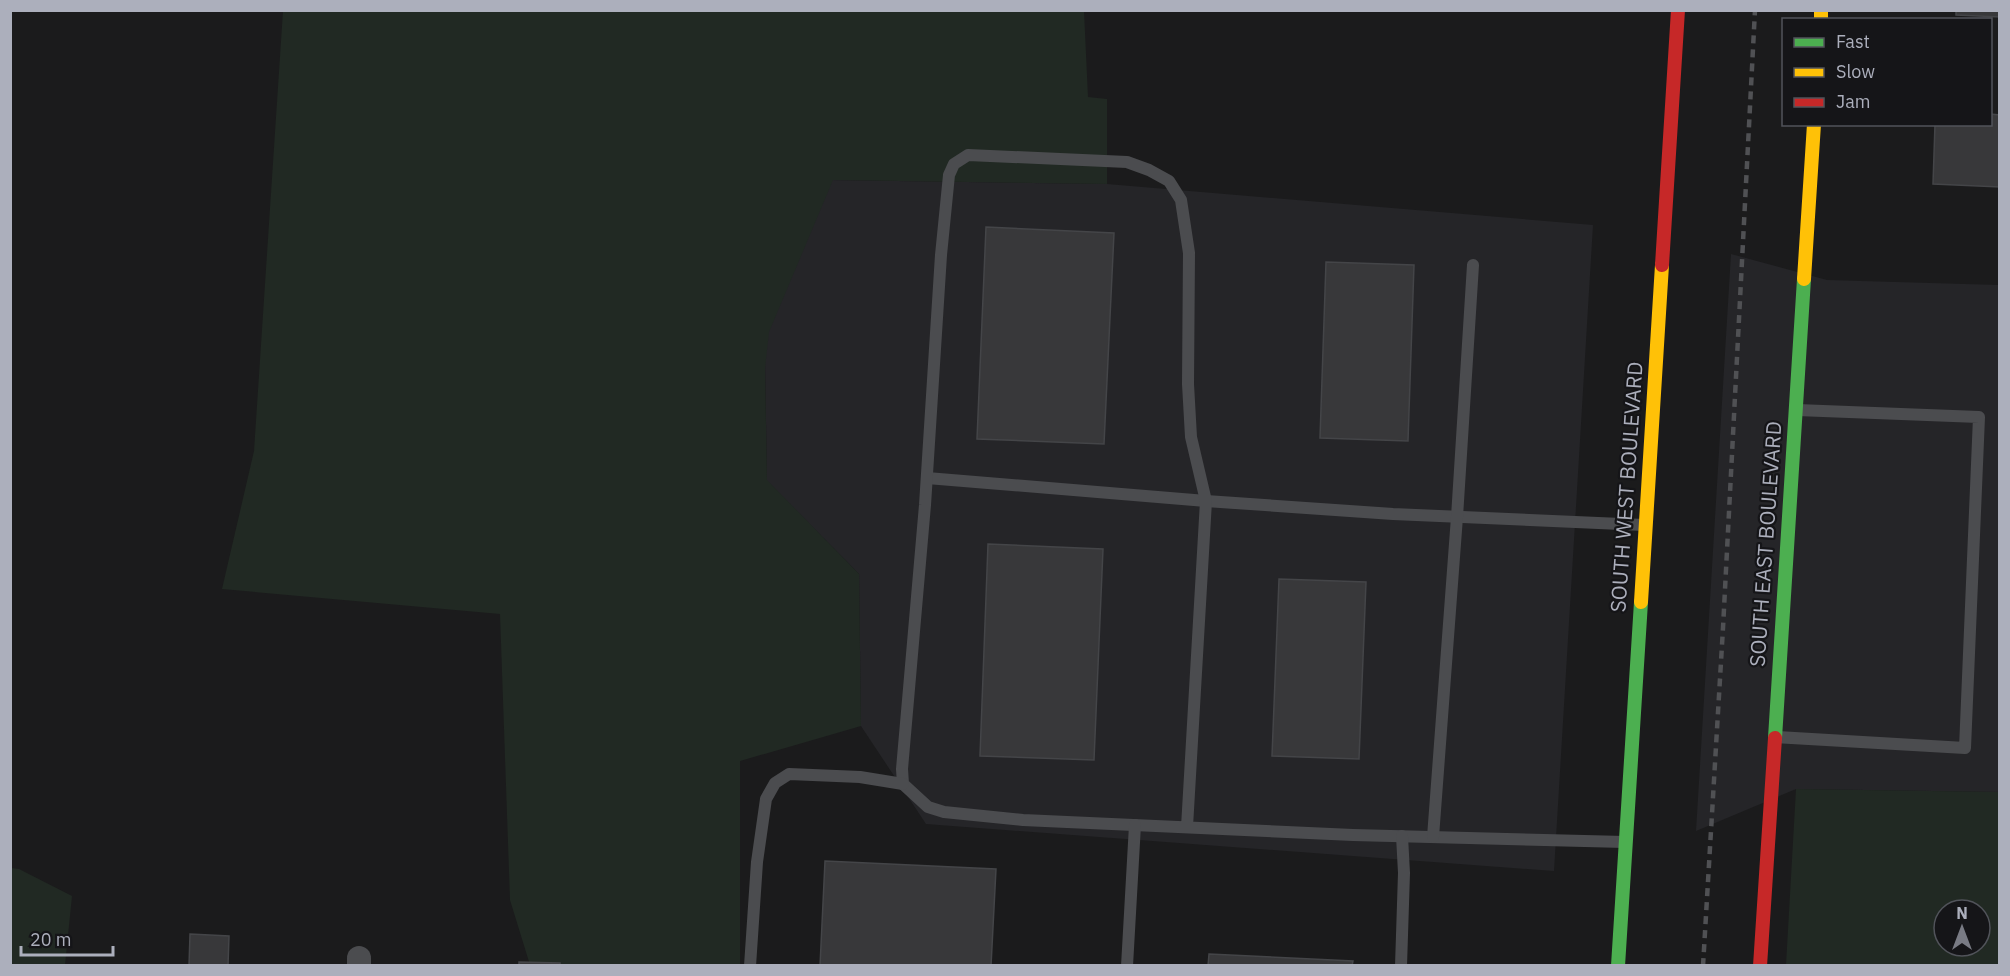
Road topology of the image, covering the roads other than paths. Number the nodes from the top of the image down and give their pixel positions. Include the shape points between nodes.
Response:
1 (1678, 10) edge
2 (1814, 126) edge
3 (1473, 265) dead end
4 (1796, 410) junction
5 (927, 478) junction
6 (1206, 501) junction
7 (1457, 517) junction
8 (1646, 525) junction
9 (1775, 737) junction
10 (903, 784) junction
11 (1135, 825) junction
12 (1187, 827) junction
13 (1402, 836) junction
14 (1433, 837) junction
15 (1626, 842) junction
16 (750, 966) edge
17 (1127, 966) edge
18 (1401, 966) edge
19 (1618, 966) edge
20 (1760, 966) edge

1 - 8 main road, SOUTH WEST BOULEVARD
2 - 4 main road, SOUTH EAST BOULEVARD
3 - 7 lane
4 - 9 main road, SOUTH EAST BOULEVARD
4 - 9 lane via 1979,417 1965,748
5 - 6 lane
5 - 6 lane via 941,255 949,175 954,164 968,155 1126,162 1168,181 1181,200 1189,253 1191,438
5 - 10 lane
6 - 7 lane
6 - 12 lane
7 - 8 lane
7 - 14 lane
8 - 15 main road, SOUTH WEST BOULEVARD
9 - 20 main road, SOUTH EAST BOULEVARD
10 - 11 lane via 928,807 944,812
10 - 16 lane via 860,777 789,774 775,783 766,799 757,862
11 - 12 lane
11 - 17 lane
12 - 13 lane
13 - 14 lane
13 - 18 lane
14 - 15 lane
15 - 19 main road, SOUTH WEST BOULEVARD

